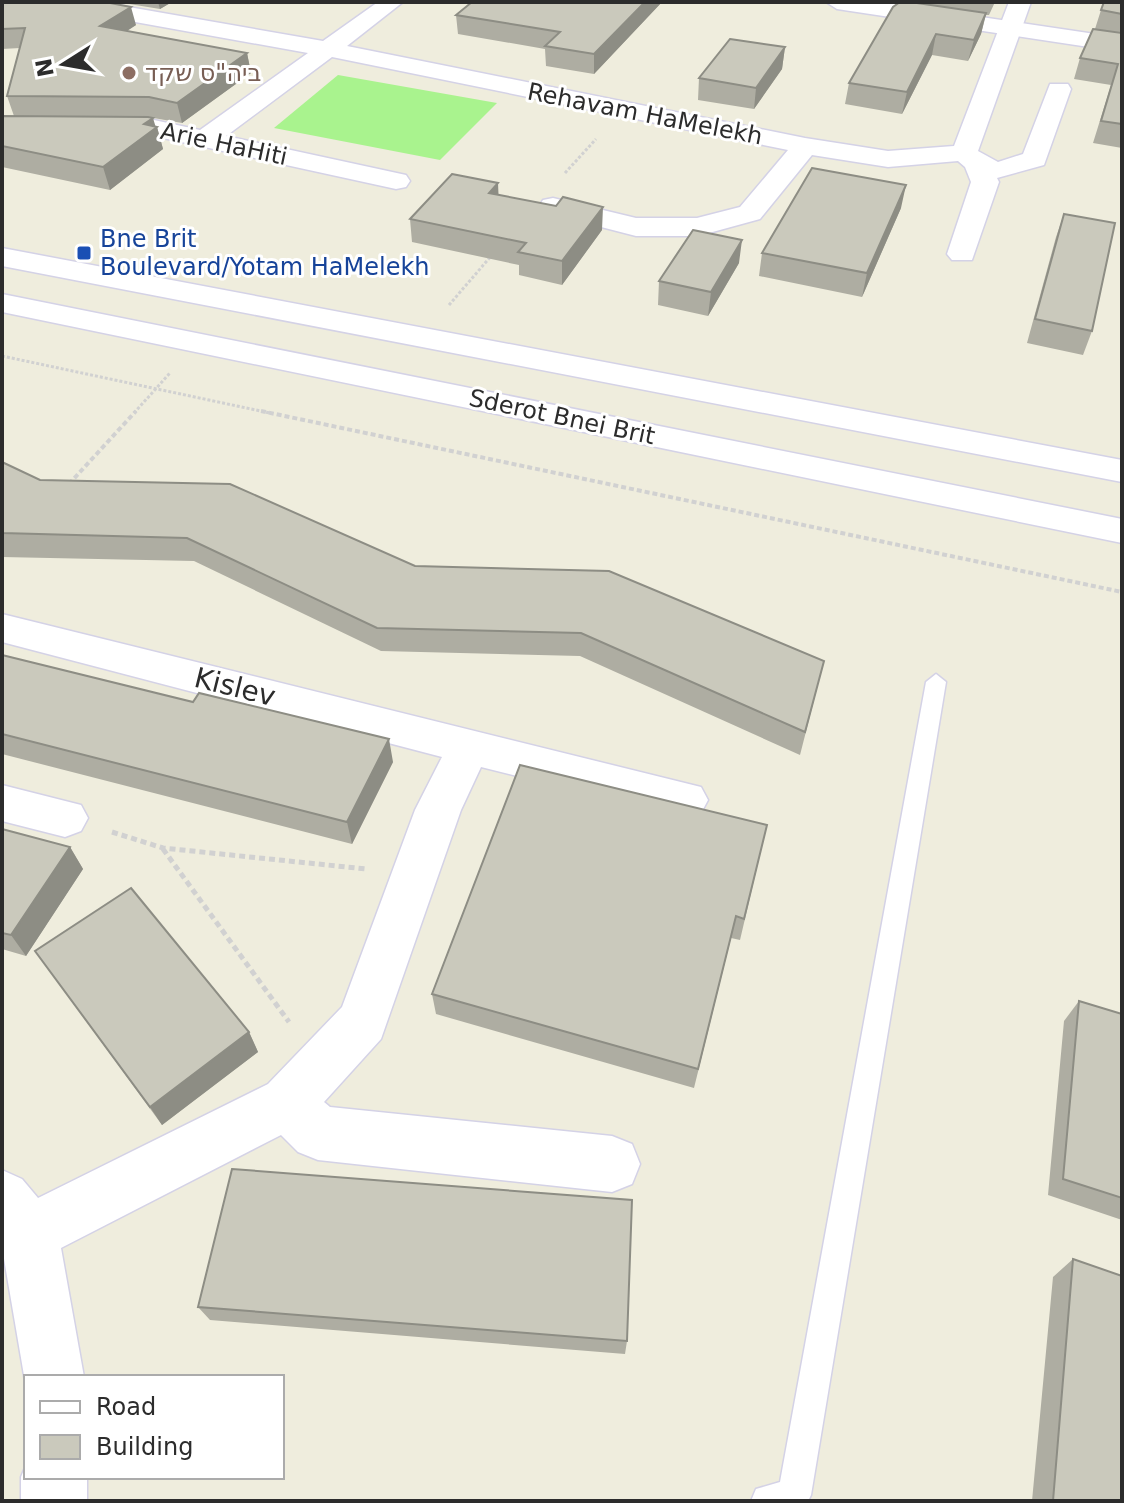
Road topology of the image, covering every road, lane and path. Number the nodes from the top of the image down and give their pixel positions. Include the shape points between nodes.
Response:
1 (392, 2) edge
2 (837, 2) edge
3 (947, 2) edge
4 (73, 3) edge
5 (1015, 14) edge
6 (1122, 28) edge
7 (1122, 45) edge
8 (327, 49) junction
9 (1059, 89) dead end
10 (2, 127) edge
11 (204, 140) junction
12 (805, 146) junction
13 (971, 159) junction
14 (396, 181) dead end
15 (553, 206) edge
16 (962, 254) dead end
17 (2, 257) edge
18 (2, 303) edge
19 (200, 343) junction
20 (2, 356) edge
21 (155, 387) junction
22 (1122, 471) edge
23 (63, 490) edge
24 (1122, 531) edge
25 (1122, 592) edge
26 (2, 628) edge
27 (936, 682) dead end
28 (469, 747) junction
29 (685, 800) dead end
30 (2, 803) edge
31 (65, 818) joint
32 (163, 848) junction
33 (413, 874) junction
34 (305, 1085) junction
35 (612, 1164) dead end
36 (15, 1216) edge
37 (53, 1375) edge
38 (54, 1479) edge
39 (54, 1501) edge
40 (768, 1501) edge

1 - 8 street
2 - 5 street
3 - 5 street
4 - 8 street, Rehavam HaMelekh
5 - 6 street
5 - 7 street
5 - 13 street
8 - 11 street
8 - 12 street, Rehavam HaMelekh
9 - 13 street, Rehavam HaMelekh via 1035,159 1006,172
10 - 11 street, Arie HaHiti via 154,128
11 - 14 street, Arie HaHiti
12 - 13 street, Rehavam HaMelekh via 888,159
12 - 15 street via 750,213 698,227 636,227
13 - 16 street via 985,182
17 - 22 street, Sderot Bnei Brit
18 - 19 street, Sderot Bnei Brit
19 - 21 path
19 - 24 street, Sderot Bnei Brit
20 - 21 path
21 - 23 path
21 - 25 path
26 - 28 street, Kislev
27 - 40 lane via 794,1495
28 - 29 street, Kislev
28 - 33 street
30 - 31 street
31 - 32 path
32 - 33 path
32 - 34 path
33 - 34 street via 363,1022
34 - 35 street via 318,1133
34 - 36 street
36 - 37 street
38 - 39 street

